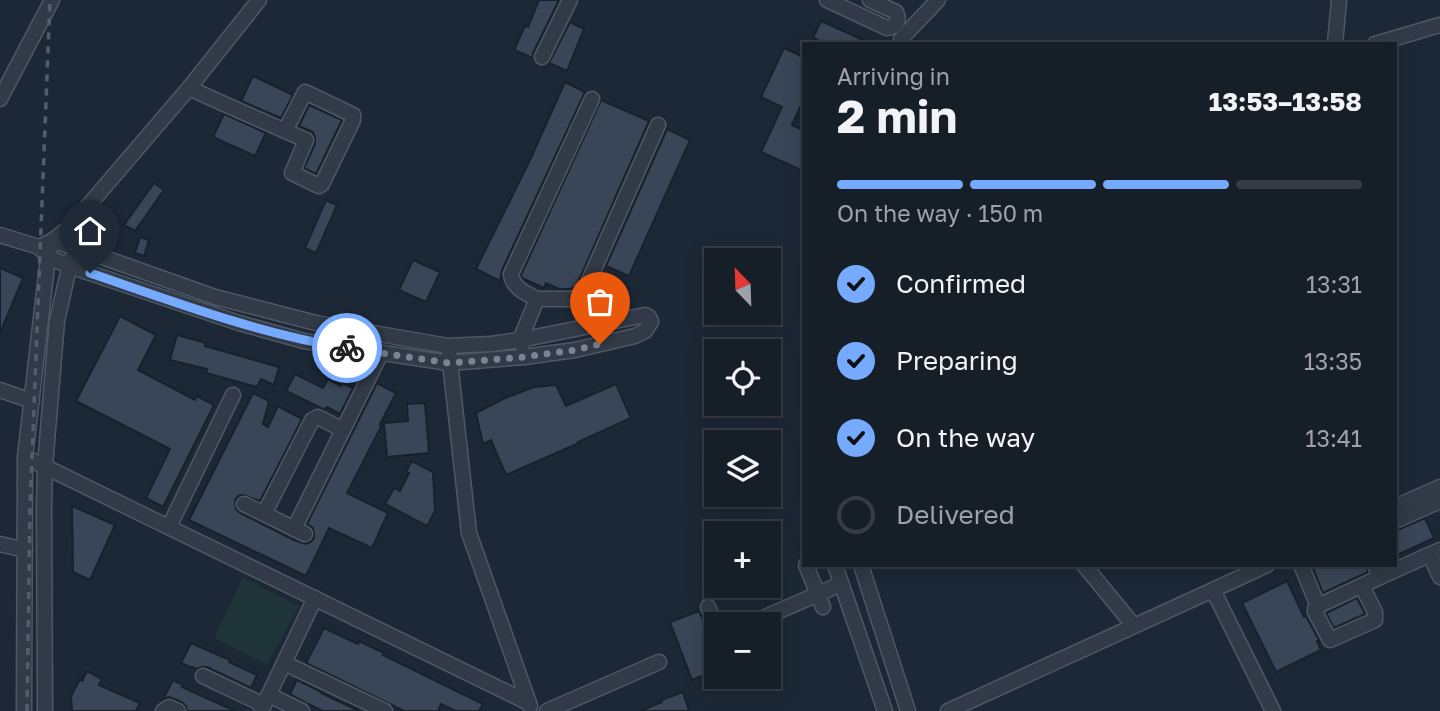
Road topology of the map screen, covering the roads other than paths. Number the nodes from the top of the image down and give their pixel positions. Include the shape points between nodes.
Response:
1 (52, 0) edge
2 (259, 0) edge
3 (570, 0) edge
4 (827, 0) edge
5 (870, 0) edge
6 (937, 0) edge
7 (1339, 0) edge
8 (1440, 25) edge
9 (899, 37) edge
10 (1335, 42) edge
11 (1382, 42) edge
12 (542, 57) dead end
13 (189, 88) junction
14 (0, 99) edge
15 (593, 99) dead end
16 (658, 125) dead end
17 (285, 131) junction
18 (70, 227) junction
19 (0, 235) edge
20 (74, 247) junction
21 (46, 248) junction
22 (69, 266) junction
23 (537, 299) junction
24 (308, 321) junction
25 (520, 340) junction
26 (304, 341) junction
27 (448, 346) junction
28 (381, 353) junction
29 (524, 357) junction
30 (449, 363) junction
31 (0, 390) edge
32 (233, 395) dead end
33 (32, 401) junction
34 (343, 430) junction
35 (25, 457) junction
36 (45, 466) junction
37 (1440, 486) edge
38 (1440, 501) edge
39 (244, 504) dead end
40 (1397, 506) edge
41 (264, 514) junction
42 (1397, 520) edge
43 (169, 527) junction
44 (0, 544) edge
45 (25, 550) junction
46 (1435, 552) edge
47 (1397, 565) edge
48 (807, 567) edge
49 (836, 567) edge
50 (862, 567) edge
51 (1086, 567) edge
52 (1263, 567) edge
53 (1302, 567) edge
54 (1378, 571) edge
55 (1440, 577) edge
56 (841, 584) junction
57 (1362, 586) junction
58 (1213, 590) junction
59 (315, 598) junction
60 (820, 601) junction
61 (1318, 606) junction
62 (708, 607) dead end
63 (710, 612) edge
64 (781, 614) edge
65 (1134, 626) junction
66 (659, 662) dead end
67 (284, 663) junction
68 (203, 676) dead end
69 (264, 704) edge
70 (530, 707) edge
71 (24, 711) edge
72 (45, 711) edge
73 (163, 711) edge
74 (178, 711) edge
75 (302, 711) edge
76 (385, 711) edge
77 (547, 711) edge
78 (885, 711) edge
79 (908, 711) edge
80 (948, 711) edge
81 (1273, 711) edge

1 - 14 street
2 - 13 street
3 - 12 street
4 - 9 street
5 - 9 street via 896,12
6 - 9 street
7 - 10 street
8 - 11 street
13 - 17 street
13 - 18 street
15 - 23 street via 511,274 512,282
16 - 23 street via 583,294 572,299
17 - 17 street via 304,92 353,117 319,186 293,174 306,140
18 - 20 street
18 - 21 street
19 - 21 street
20 - 21 street
20 - 22 street
20 - 24 street via 215,298
21 - 22 street
21 - 33 street
22 - 26 street
22 - 36 street via 57,321
23 - 25 street
24 - 26 street
24 - 27 street
25 - 27 street
25 - 29 street
25 - 29 street via 645,315 651,318 649,327 635,336
26 - 28 street
27 - 30 street
28 - 30 street
28 - 34 street
29 - 30 street
30 - 70 street via 469,533
31 - 33 street
32 - 43 street
33 - 35 street
34 - 41 street via 318,417 312,419
34 - 41 street via 299,531
35 - 36 street
35 - 45 street
36 - 43 street
36 - 72 street
37 - 40 street
38 - 42 street
39 - 41 street
43 - 59 street
44 - 45 street
45 - 71 street
46 - 47 street
46 - 55 street
48 - 60 street
49 - 56 street
50 - 79 street
51 - 65 street
52 - 58 street
53 - 61 street
54 - 57 street
56 - 60 street
56 - 78 street
57 - 61 street
57 - 61 street via 1375,620 1330,639 1315,612
58 - 65 street
58 - 81 street
59 - 67 street
59 - 70 street
60 - 64 street
62 - 63 street
65 - 80 street
66 - 77 street
67 - 69 street
67 - 76 street
68 - 69 street
69 - 75 street
73 - 74 street via 169,707

